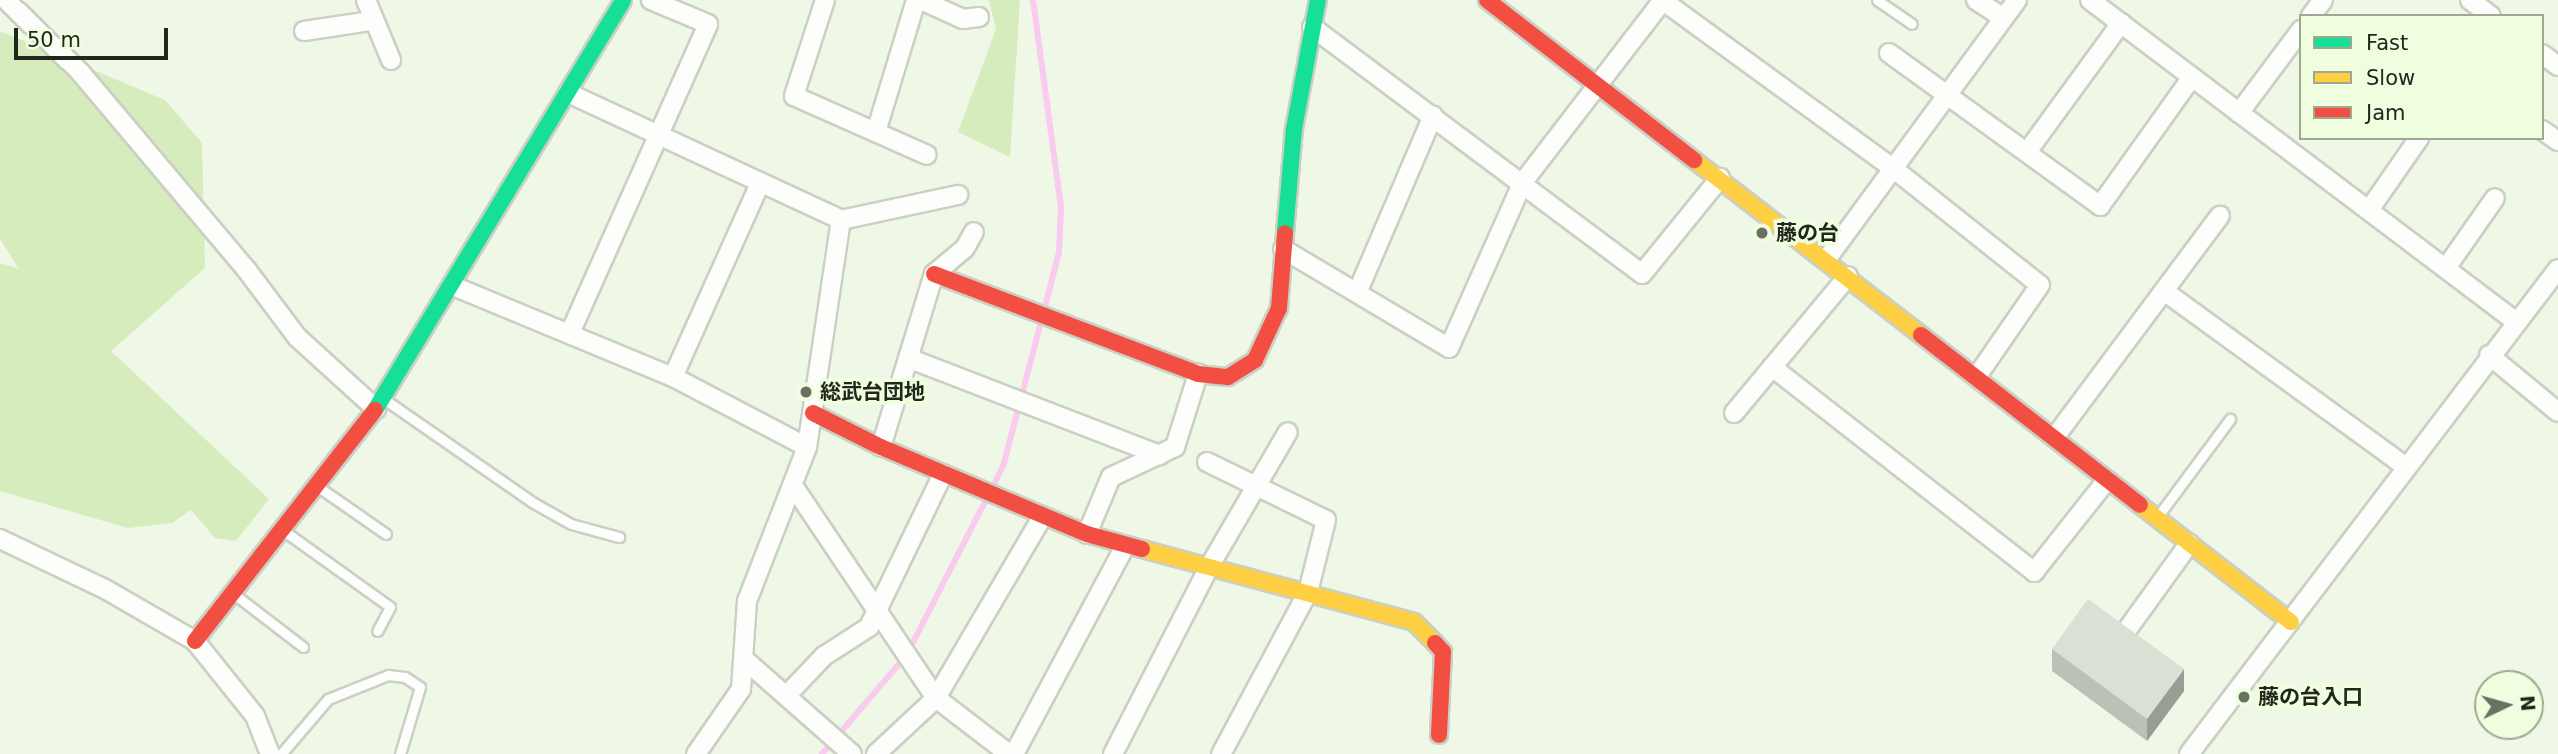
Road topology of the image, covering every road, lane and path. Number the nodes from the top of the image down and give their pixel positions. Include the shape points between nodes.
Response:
1 (6, 0) edge
2 (366, 0) edge
3 (624, 0) edge
4 (651, 0) edge
5 (825, 0) edge
6 (918, 0) edge
7 (1318, 0) edge
8 (1487, 0) edge
9 (1663, 0) edge
10 (1877, 0) edge
11 (1976, 0) edge
12 (2017, 0) edge
13 (2090, 0) edge
14 (2470, 0) edge
15 (2488, 14) edge
16 (979, 17) dead end
17 (2004, 18) junction
18 (371, 21) junction
19 (2121, 23) junction
20 (1912, 24) dead end
21 (1312, 27) junction
22 (304, 31) dead end
23 (2299, 33) edge
24 (1889, 53) dead end
25 (391, 60) dead end
26 (2192, 77) junction
27 (1598, 85) junction
28 (568, 93) junction
29 (1951, 95) junction
30 (2239, 113) junction
31 (1433, 116) junction
32 (876, 132) junction
33 (658, 137) junction
34 (2418, 140) edge
35 (2027, 152) junction
36 (927, 155) dead end
37 (1894, 169) junction
38 (1720, 178) junction
39 (1523, 182) junction
40 (760, 186) junction
41 (958, 195) dead end
42 (2496, 198) dead end
43 (2368, 210) junction
44 (2220, 216) dead end
45 (841, 220) junction
46 (974, 232) dead end
47 (1283, 249) junction
48 (1826, 260) junction
49 (2445, 268) junction
50 (934, 274) junction
51 (1848, 276) junction
52 (2555, 279) edge
53 (453, 286) junction
54 (2164, 291) junction
55 (1357, 293) junction
56 (2515, 321) junction
57 (570, 333) junction
58 (2489, 355) junction
59 (908, 358) junction
60 (1772, 367) junction
61 (1198, 374) junction
62 (1976, 376) junction
63 (673, 377) junction
64 (380, 404) junction
65 (2558, 412) edge
66 (813, 413) junction
67 (1734, 413) dead end
68 (2230, 419) dead end
69 (1288, 432) dead end
70 (2055, 437) junction
71 (807, 446) junction
72 (881, 447) junction
73 (1160, 455) junction
74 (1207, 462) dead end
75 (2406, 467) junction
76 (943, 474) junction
77 (2107, 480) junction
78 (315, 485) junction
79 (1255, 485) junction
80 (794, 487) junction
81 (1042, 517) junction
82 (2157, 519) junction
83 (282, 530) junction
84 (386, 534) dead end
85 (1087, 534) junction
86 (619, 537) dead end
87 (0, 539) edge
88 (2189, 544) junction
89 (1125, 546) junction
90 (1209, 566) junction
91 (1308, 592) junction
92 (234, 594) junction
93 (878, 612) junction
94 (2291, 622) junction
95 (377, 631) dead end
96 (195, 641) junction
97 (2119, 641) edge
98 (303, 648) dead end
99 (745, 660) junction
100 (786, 696) junction
101 (936, 698) junction
102 (1439, 735) dead end
103 (270, 754) edge
104 (281, 754) edge
105 (400, 754) edge
106 (696, 754) edge
107 (852, 754) edge
108 (876, 754) edge
109 (1012, 754) edge
110 (1114, 754) edge
111 (1221, 754) edge
112 (2189, 754) edge

1 - 64 street via 80,72 246,269 297,337
2 - 18 street
3 - 28 street
4 - 33 street via 708,24
5 - 32 street via 794,96
6 - 16 street via 963,19
6 - 32 street
7 - 21 street
8 - 27 street
9 - 27 street
9 - 37 street
10 - 20 lane
11 - 17 street
12 - 17 street
13 - 19 street
14 - 15 street
17 - 29 street
18 - 22 street
18 - 25 street
19 - 26 street
19 - 35 street
21 - 31 street
21 - 47 street via 1293,129
23 - 30 street
24 - 29 street
26 - 30 street
26 - 35 street via 2100,206
27 - 38 street
27 - 39 street
28 - 33 street
28 - 53 street
29 - 35 street
29 - 37 street
30 - 43 street
31 - 39 street
31 - 55 street
32 - 36 street
33 - 40 street
33 - 57 street
34 - 43 street
37 - 48 street
37 - 62 street via 2040,285
38 - 39 street via 1642,274
38 - 48 street
39 - 55 street via 1448,348
40 - 45 street
40 - 63 street
41 - 45 street
42 - 49 street
43 - 49 street
44 - 54 street
45 - 66 street
46 - 50 street via 965,248
47 - 55 street
47 - 61 street via 1279,309 1255,360 1228,377
48 - 51 street
49 - 56 street
50 - 59 street
50 - 61 street
51 - 60 street
51 - 62 street
52 - 56 street
53 - 57 street
53 - 64 street
54 - 70 street
54 - 75 street
56 - 58 street
57 - 63 street
58 - 65 street
58 - 75 street
59 - 72 street
59 - 73 street
60 - 67 street
60 - 77 street via 2034,572
61 - 73 street via 1175,447
62 - 70 street
63 - 71 street
64 - 78 street
64 - 86 lane via 571,524
66 - 71 street
66 - 72 street
68 - 82 lane
69 - 79 street
70 - 77 street
71 - 80 street
72 - 76 street
73 - 85 street via 1111,477
74 - 79 street
75 - 94 street
76 - 81 street
76 - 93 street
77 - 82 street
78 - 83 street
78 - 84 lane
79 - 90 street
79 - 91 street via 1326,520
80 - 93 street
80 - 99 street via 747,601
81 - 85 street
81 - 101 street
82 - 88 street
83 - 92 street
83 - 95 lane via 390,607
85 - 89 street
87 - 96 street via 105,589
88 - 94 street
88 - 97 street
89 - 90 street
89 - 109 street
90 - 91 street
90 - 110 street
91 - 102 street via 1414,622 1443,652
91 - 111 street
92 - 96 street
92 - 98 lane
93 - 100 street via 869,627 824,656
93 - 101 street
94 - 112 street
96 - 103 street via 255,716
99 - 100 street
99 - 106 street via 741,690
100 - 107 street
101 - 108 street
101 - 109 street
104 - 105 lane via 328,699 388,675 405,677 420,687

